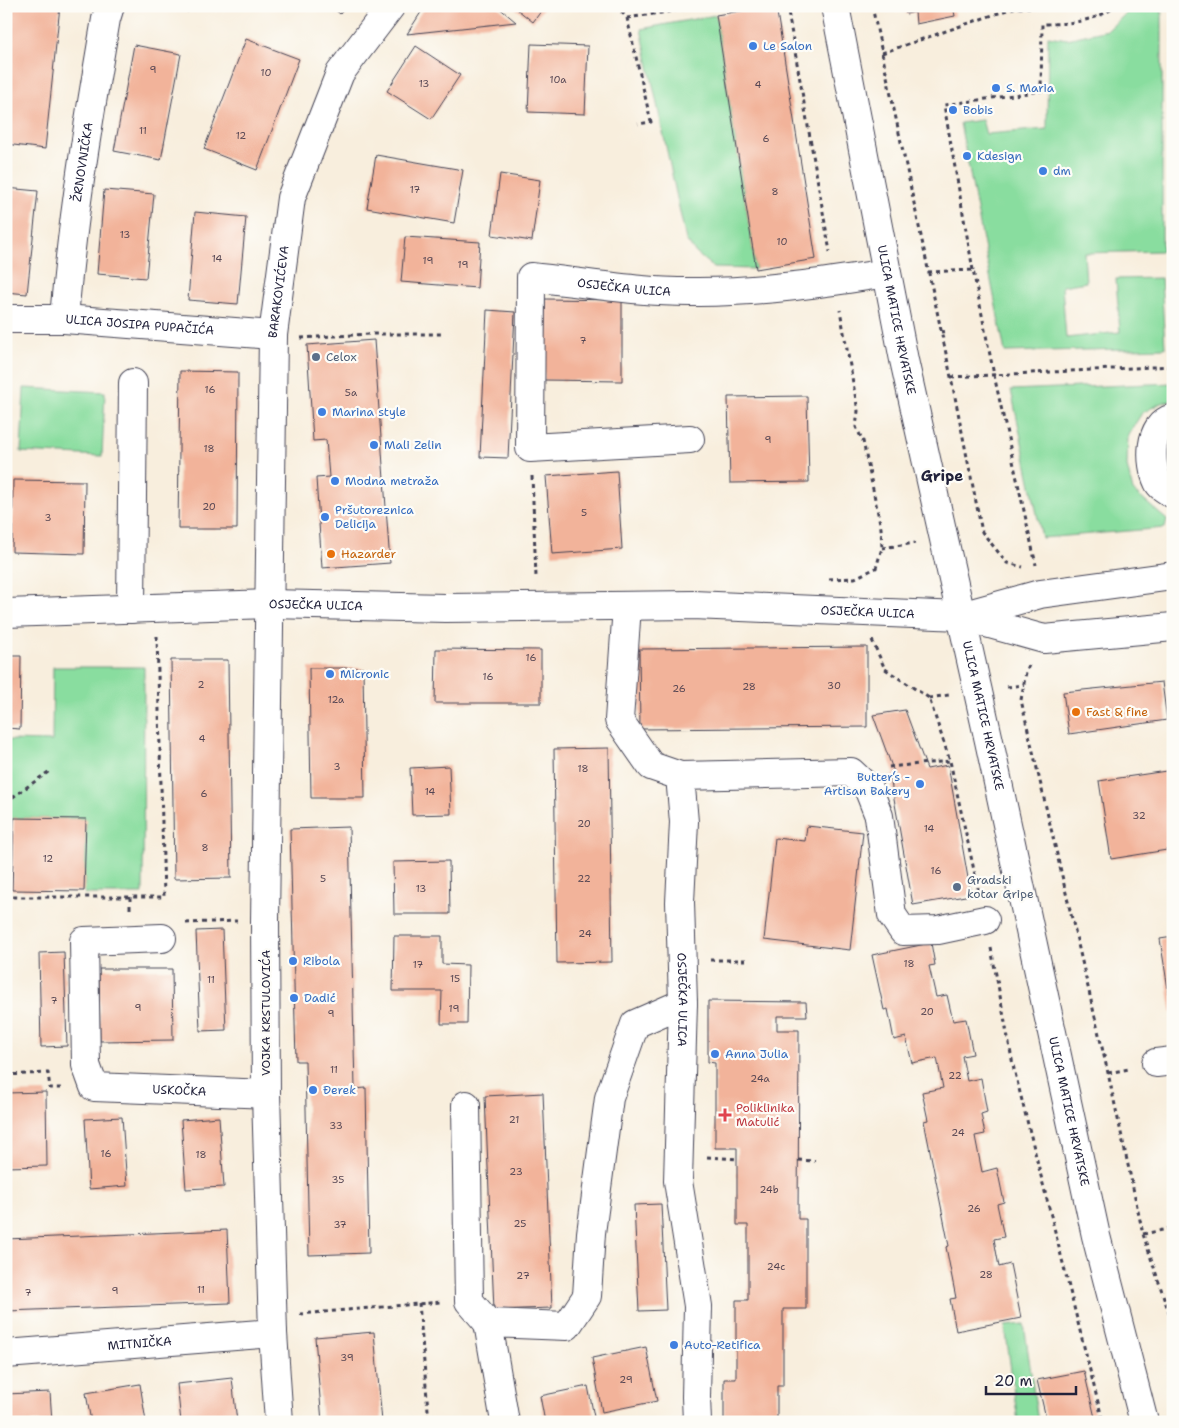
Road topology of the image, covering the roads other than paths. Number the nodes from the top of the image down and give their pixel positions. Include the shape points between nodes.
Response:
1 (110, 6) edge
2 (391, 6) edge
3 (835, 6) edge
4 (887, 273) junction
5 (6, 319) edge
6 (64, 319) junction
7 (285, 337) junction
8 (133, 384) dead end
9 (1173, 418) edge
10 (690, 439) dead end
11 (1173, 494) edge
12 (1173, 576) edge
13 (270, 604) junction
14 (627, 606) junction
15 (144, 609) junction
16 (6, 613) edge
17 (961, 616) junction
18 (1173, 627) edge
19 (680, 776) junction
20 (985, 920) road end
21 (162, 938) road end
22 (684, 1003) junction
23 (266, 1094) junction
24 (466, 1105) dead end
25 (488, 1324) junction
26 (273, 1325) junction
27 (6, 1354) edge
28 (279, 1422) edge
29 (505, 1422) edge
30 (697, 1422) edge
31 (1144, 1422) edge

1 - 6 street, ŽRNOVNIČKA via 80,174
2 - 7 street, BARAKOVIĆEVA via 340,73 291,198
3 - 4 street, ULICA MATICE HRVATSKE
4 - 10 street, OSJEČKA ULICA via 761,290 697,292 644,290 531,277 530,448
4 - 17 street, ULICA MATICE HRVATSKE
5 - 6 street, ULICA JOSIPA PUPAČIĆA
6 - 7 street, ULICA JOSIPA PUPAČIĆA
7 - 13 street, BARAKOVIĆEVA
8 - 15 street
9 - 11 street via 1166,420 1155,435 1151,462 1159,484
12 - 17 street, OSJEČKA ULICA via 1038,582
13 - 14 street, OSJEČKA ULICA via 445,608
13 - 15 street, OSJEČKA ULICA
13 - 23 street, VOJKA KRSTULOVIĆA
14 - 17 street, OSJEČKA ULICA via 693,605
14 - 19 street via 619,720 651,766
15 - 16 street, OSJEČKA ULICA
17 - 18 street, OSJEČKA ULICA via 1044,639
17 - 31 street, ULICA MATICE HRVATSKE via 1096,1236
19 - 20 street via 851,772 868,788 879,816 892,915 904,931 938,930
19 - 22 street, OSJEČKA ULICA via 684,822 680,902
21 - 23 street, USKOČKA via 84,941 86,1065 94,1087
22 - 25 street via 635,1024 609,1098 591,1233 587,1296 567,1326
22 - 30 street, OSJEČKA ULICA via 678,1181 698,1306
23 - 26 street, VOJKA KRSTULOVIĆA
24 - 25 street via 469,1301
25 - 29 street
26 - 27 street, MITNIČKA
26 - 28 street, VOJKA KRSTULOVIĆA

